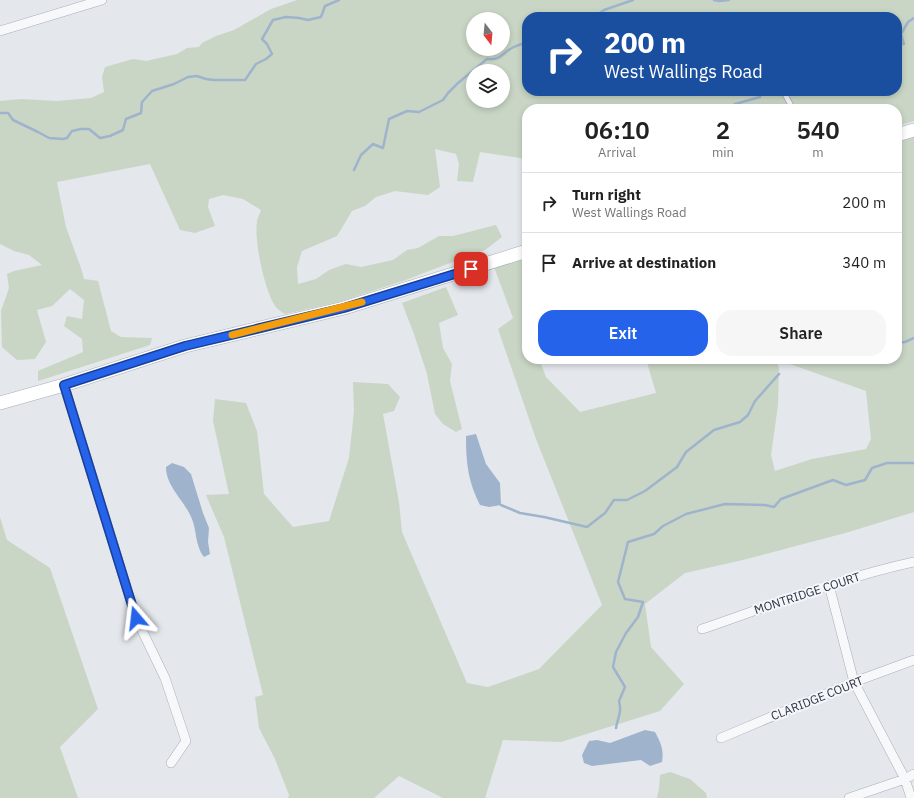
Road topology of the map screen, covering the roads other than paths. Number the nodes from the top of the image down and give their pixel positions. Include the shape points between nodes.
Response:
1 (102, 0) edge
2 (0, 30) edge
3 (914, 130) edge
4 (902, 134) edge
5 (522, 253) edge
6 (64, 385) junction
7 (0, 403) edge
8 (914, 562) edge
9 (829, 585) junction
10 (702, 629) dead end
11 (914, 660) edge
12 (854, 682) junction
13 (721, 738) dead end
14 (170, 763) dead end
15 (914, 774) edge
16 (905, 779) junction
17 (849, 798) edge
18 (911, 798) edge

1 - 2 street
3 - 4 street
5 - 6 street via 344,308 185,346
6 - 7 street
6 - 14 street via 136,618 165,678 186,741
8 - 9 street, MONTRIDGE COURT
9 - 10 street, MONTRIDGE COURT
9 - 12 street
11 - 12 street, CLARIDGE COURT
12 - 13 street, CLARIDGE COURT
12 - 16 street
15 - 16 street
16 - 17 street
16 - 18 street

